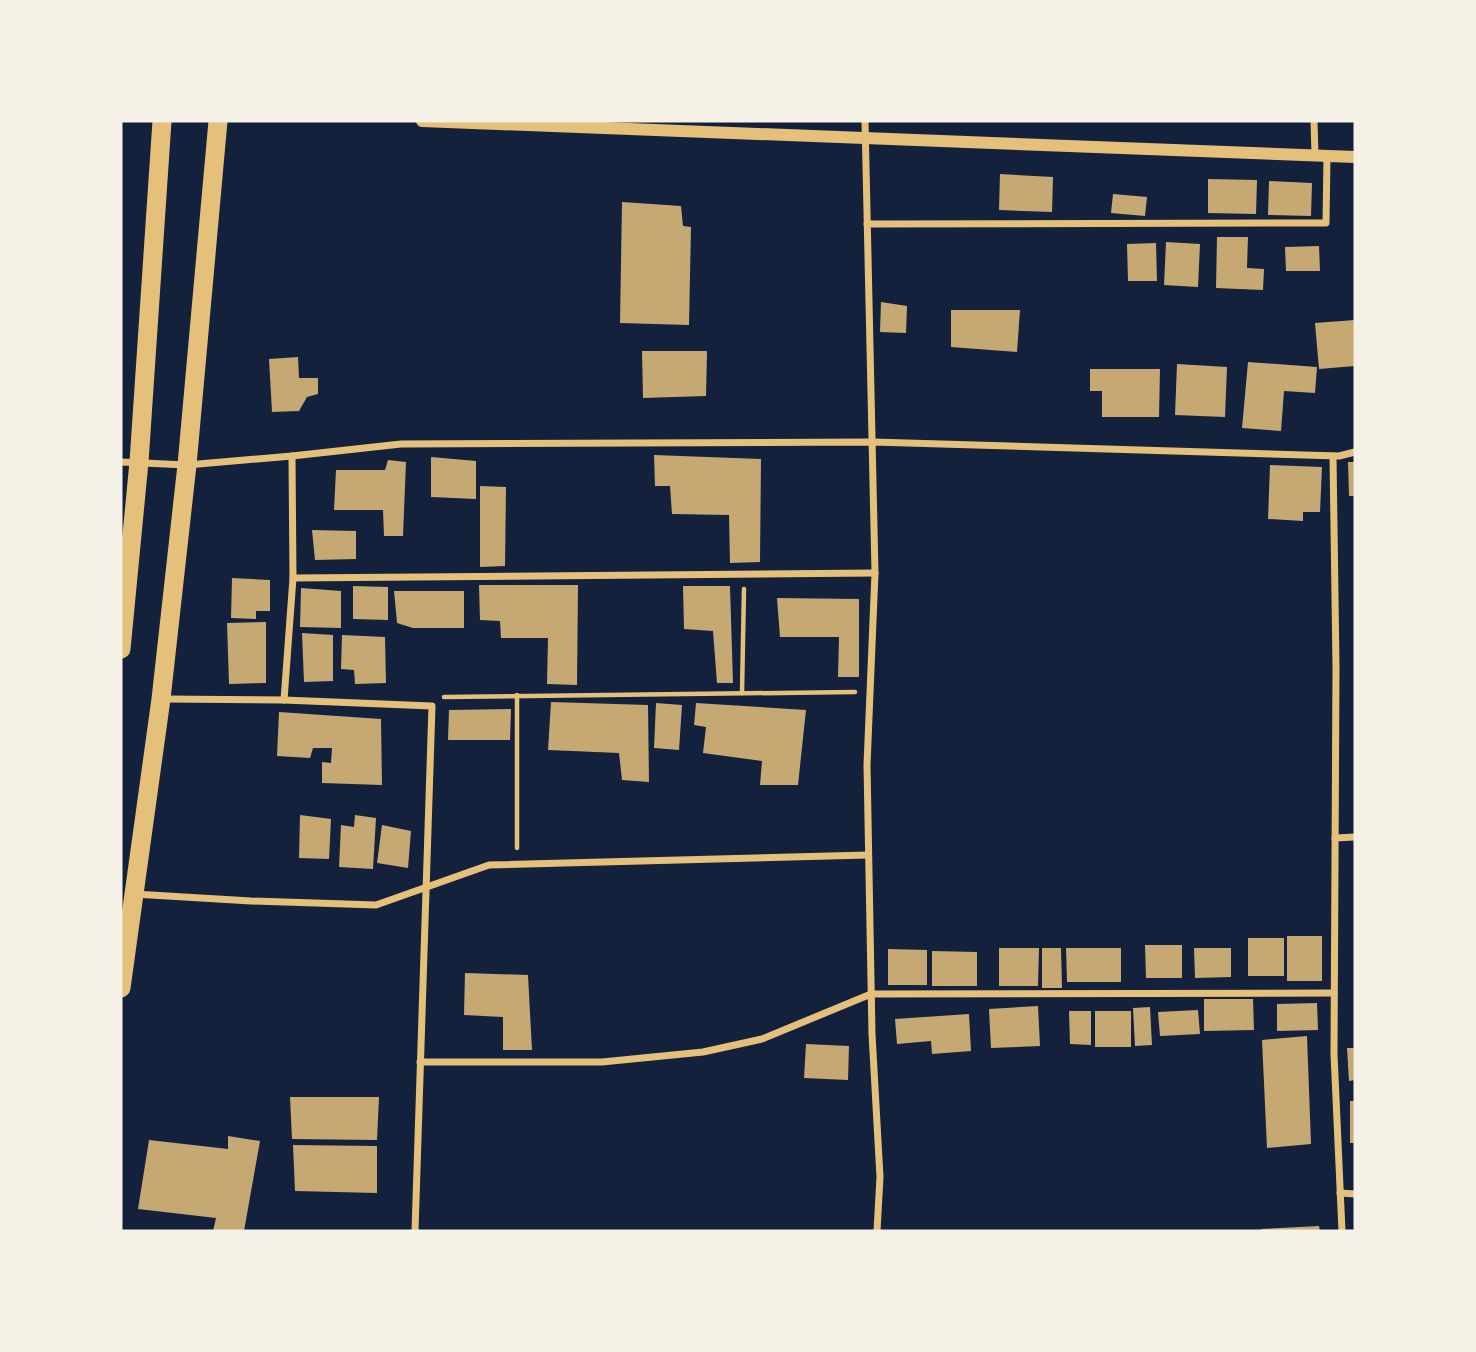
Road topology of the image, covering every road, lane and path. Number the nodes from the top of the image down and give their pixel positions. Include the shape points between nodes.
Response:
1 (162, 121) edge
2 (218, 121) edge
3 (422, 121) edge
4 (865, 121) edge
5 (1314, 121) edge
6 (866, 139) junction
7 (1321, 155) junction
8 (1355, 157) edge
9 (867, 224) junction
10 (873, 442) junction
11 (1355, 452) edge
12 (292, 456) junction
13 (1333, 456) junction
14 (130, 462) edge
15 (187, 465) junction
16 (875, 573) junction
17 (744, 574) junction
18 (293, 578) junction
19 (121, 649) edge
20 (870, 692) junction
21 (742, 693) junction
22 (517, 695) junction
23 (161, 699) junction
24 (284, 700) junction
25 (432, 706) junction
26 (1355, 837) edge
27 (1335, 838) junction
28 (868, 855) junction
29 (517, 864) junction
30 (426, 888) junction
31 (134, 894) junction
32 (121, 988) edge
33 (1335, 993) junction
34 (871, 994) junction
35 (420, 1062) junction
36 (1340, 1194) junction
37 (1355, 1194) edge
38 (415, 1231) edge
39 (877, 1231) edge
40 (1342, 1231) edge

1 - 14 highway
2 - 15 highway
3 - 6 street
4 - 6 street
5 - 7 street
6 - 7 street
6 - 9 street
7 - 8 street
7 - 9 street via 1326,223
9 - 10 street
10 - 12 street via 401,444
10 - 13 street
10 - 16 street
11 - 13 street
12 - 15 street
12 - 18 street
13 - 27 street
14 - 15 street
14 - 19 highway
15 - 23 highway
16 - 17 street
16 - 20 street
17 - 18 street
17 - 21 path
18 - 24 street
20 - 21 path
20 - 28 street
21 - 22 path
22 - 25 path via 445,696
22 - 29 path
23 - 24 street
23 - 31 highway
24 - 25 street
25 - 30 street
26 - 27 street
27 - 33 street
28 - 29 street
28 - 34 street
29 - 30 street via 489,864
30 - 31 street via 376,905
30 - 35 street
31 - 32 highway
33 - 34 street
33 - 36 street
34 - 35 street via 762,1039 703,1052 602,1062
34 - 39 street via 880,1177
35 - 38 street
36 - 37 street
36 - 40 street

